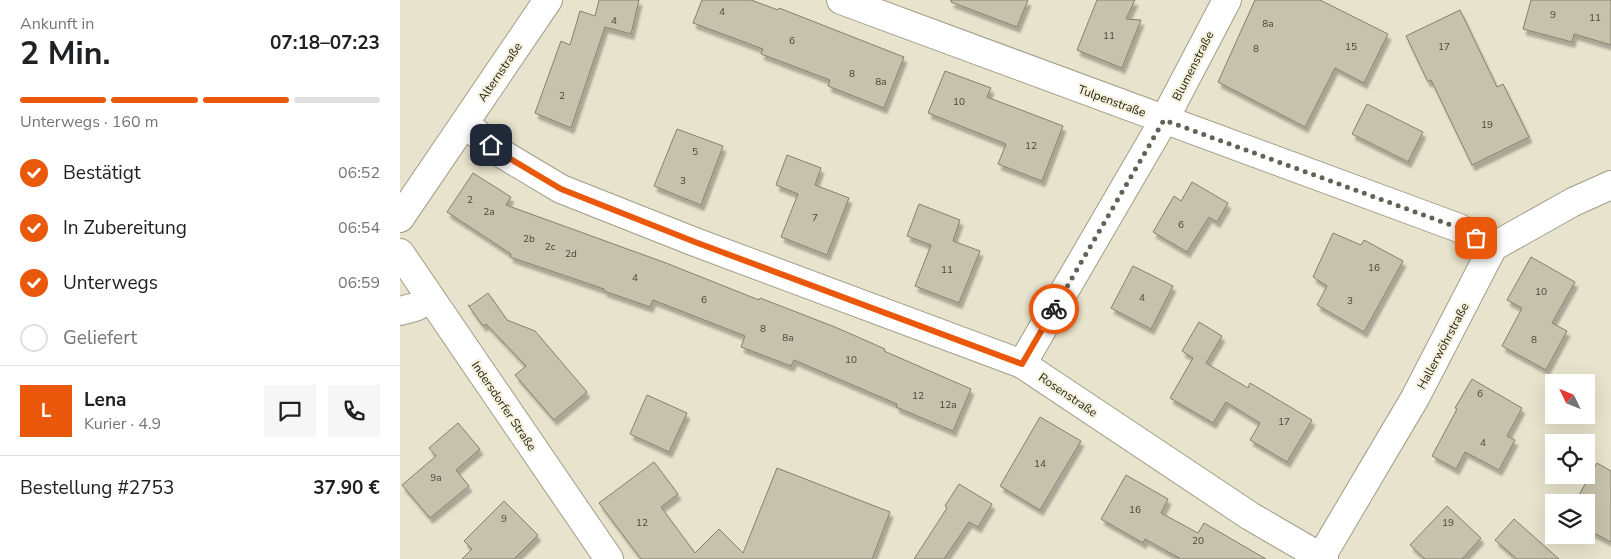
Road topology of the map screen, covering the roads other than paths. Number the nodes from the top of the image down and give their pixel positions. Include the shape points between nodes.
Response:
1 (548, 0) edge
2 (841, 0) edge
3 (1227, 0) edge
4 (1164, 120) junction
5 (465, 124) junction
6 (1611, 186) edge
7 (400, 218) edge
8 (1493, 247) junction
9 (400, 253) edge
10 (431, 299) junction
11 (400, 311) edge
12 (1022, 364) junction
13 (1323, 558) edge
14 (609, 559) edge

1 - 5 street, Alternstraße
2 - 4 street, Tulpenstraße
3 - 4 street, Blumenstraße
4 - 8 street, Tulpenstraße via 1459,228
4 - 12 street, Blumenstraße
5 - 7 street, Alternstraße
5 - 12 street, Rosenstraße via 504,155 561,189
6 - 8 street via 1573,202
8 - 13 street, Hallerwöhrstraße via 1415,398
9 - 10 street, Indersdorfer Straße
10 - 11 street
10 - 14 street, Indersdorfer Straße
12 - 13 street, Rosenstraße via 1250,516

